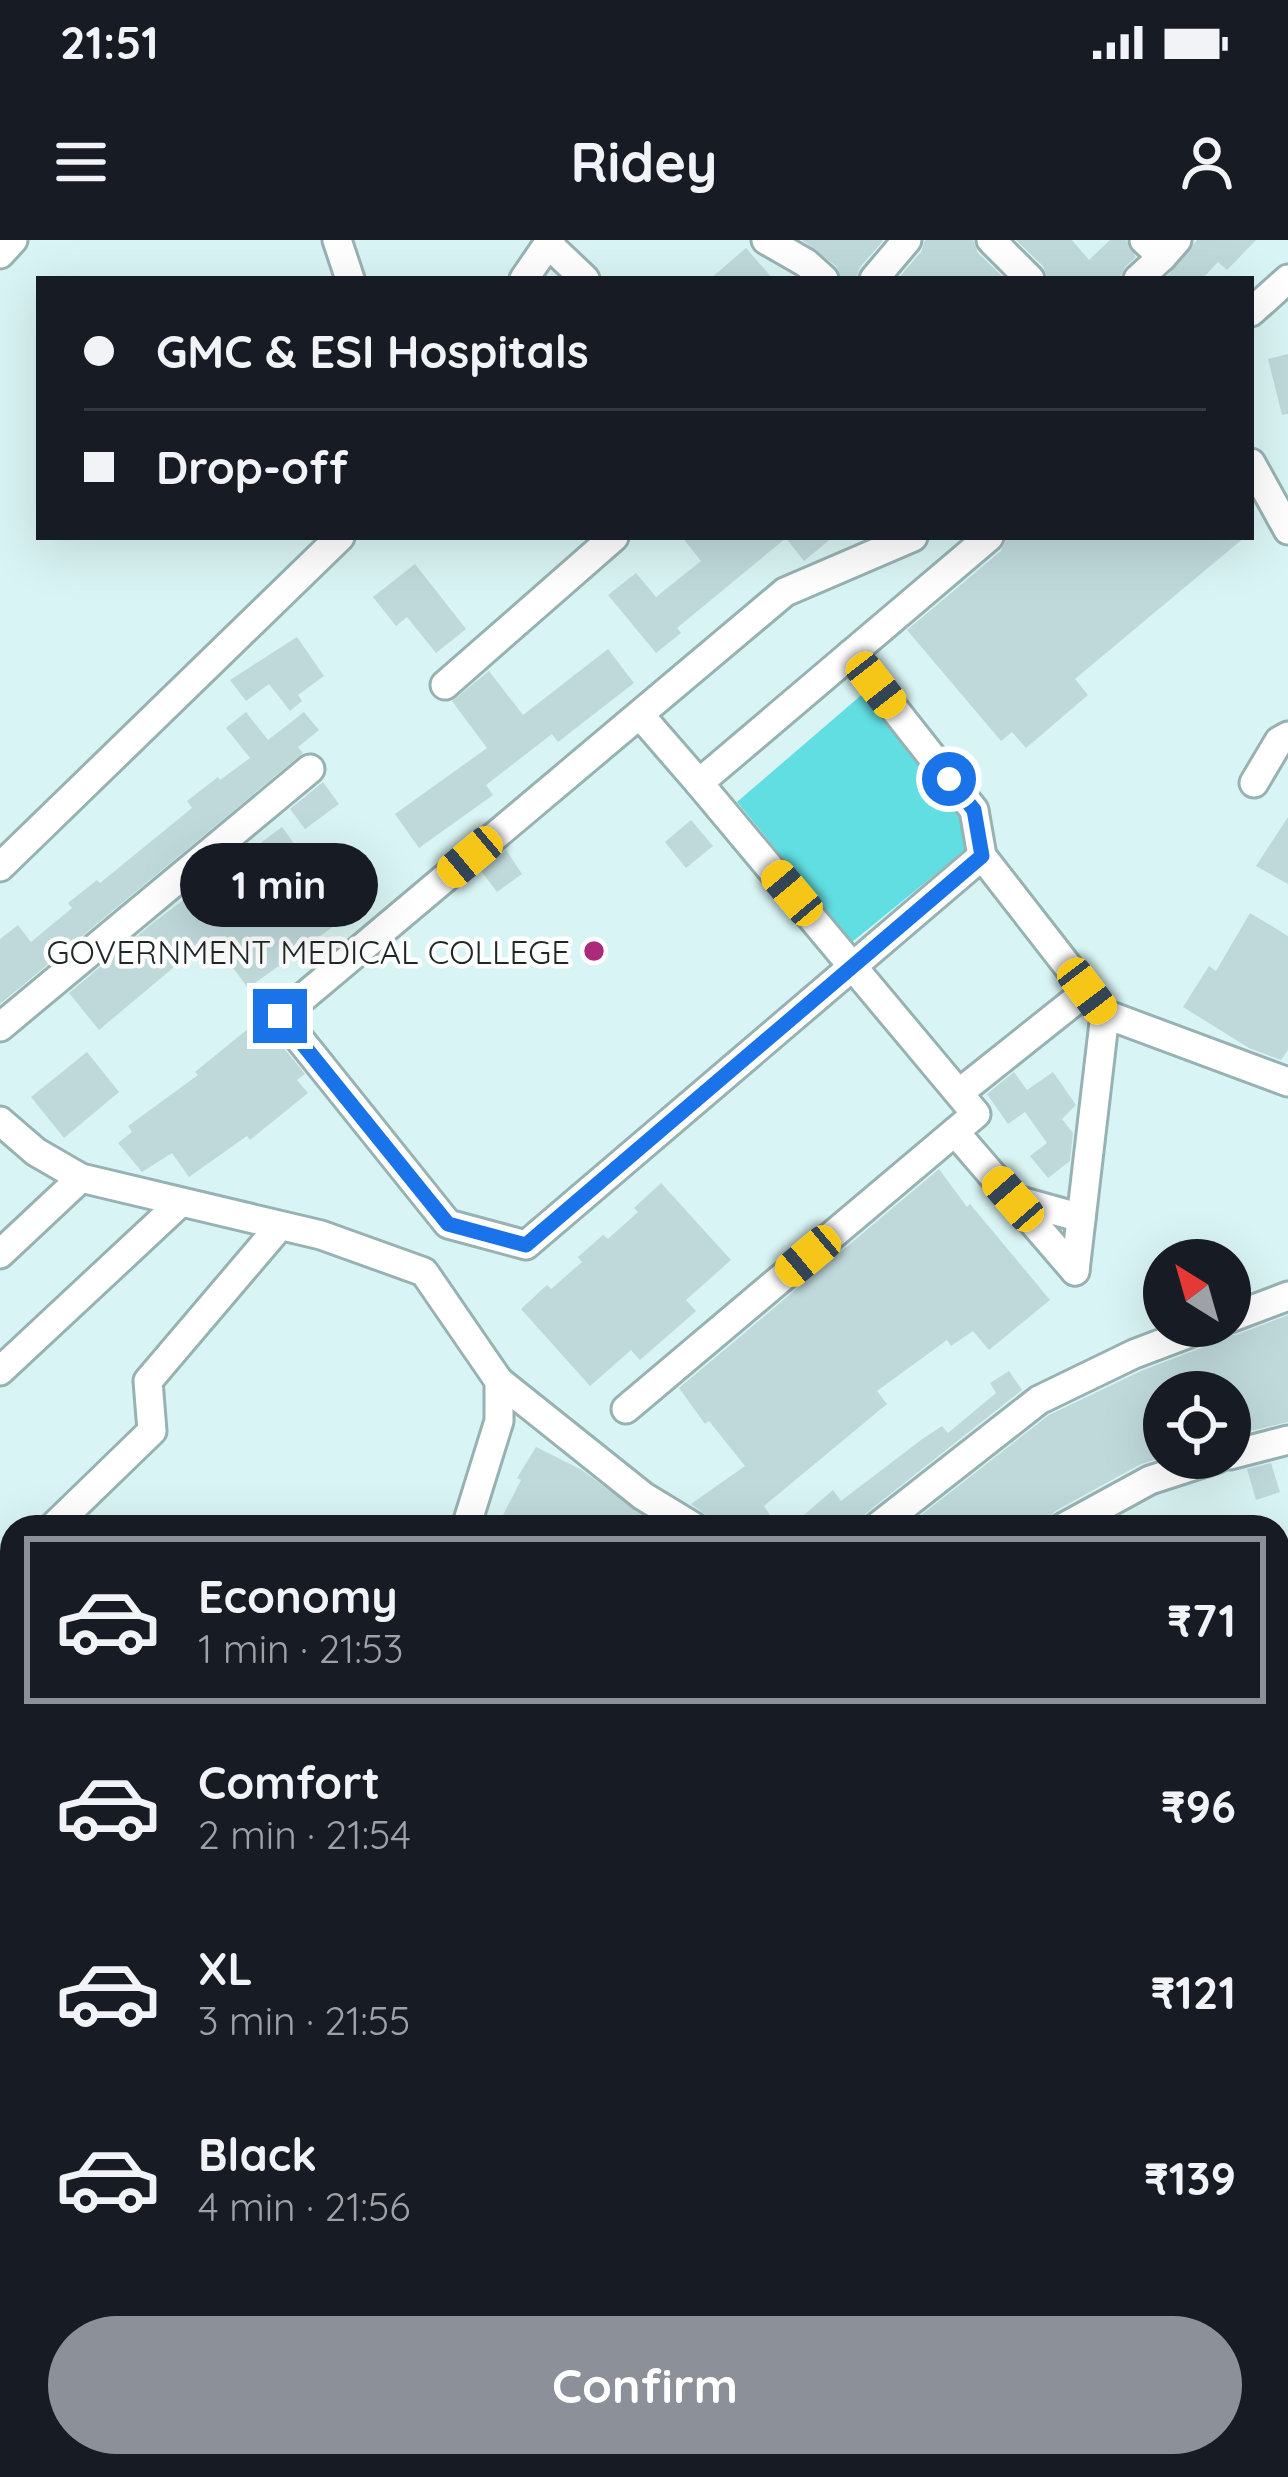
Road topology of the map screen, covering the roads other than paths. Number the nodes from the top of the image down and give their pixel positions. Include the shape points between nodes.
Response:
1 (13, 240) edge
2 (337, 240) edge
3 (766, 240) edge
4 (908, 240) edge
5 (991, 240) edge
6 (550, 242) edge
7 (1161, 246) edge
8 (0, 254) edge
9 (348, 276) edge
10 (526, 276) edge
11 (582, 276) edge
12 (820, 276) edge
13 (877, 276) edge
14 (1027, 276) edge
15 (1140, 276) edge
16 (1288, 279) edge
17 (1254, 309) edge
18 (1254, 468) edge
19 (1288, 530) edge
20 (337, 540) edge
21 (611, 540) edge
22 (906, 540) edge
23 (985, 540) edge
24 (851, 654) junction
25 (445, 685) dead end
26 (640, 715) junction
27 (1288, 736) edge
28 (310, 769) dead end
29 (699, 783) junction
30 (1254, 783) dead end
31 (982, 856) junction
32 (0, 867) edge
33 (853, 966) junction
34 (1087, 991) junction
35 (1105, 1014) junction
36 (0, 1027) edge
37 (1288, 1082) edge
38 (959, 1093) junction
39 (0, 1121) edge
40 (955, 1132) junction
41 (81, 1178) junction
42 (1013, 1199) junction
43 (178, 1204) junction
44 (1081, 1217) junction
45 (279, 1227) junction
46 (0, 1254) edge
47 (1288, 1296) edge
48 (1251, 1310) edge
49 (1152, 1347) edge
50 (0, 1371) edge
51 (499, 1381) junction
52 (626, 1409) dead end
53 (1288, 1440) edge
54 (1251, 1450) edge
55 (1153, 1479) edge
56 (65, 1515) edge
57 (470, 1515) edge
58 (675, 1515) edge
59 (892, 1515) edge
60 (1086, 1515) edge

1 - 8 street
2 - 9 street
3 - 12 street
4 - 13 street
5 - 14 street
6 - 10 street
6 - 11 street
7 - 15 street
16 - 17 street
18 - 19 street
20 - 32 street
21 - 25 street
22 - 26 street via 785,592
23 - 24 street
24 - 29 street
24 - 31 street via 974,810
26 - 29 street
26 - 33 street via 280,1016 448,1224 526,1245
27 - 30 street
28 - 36 street
29 - 33 street
31 - 33 street
31 - 34 street
33 - 38 street
34 - 35 street
34 - 38 street
35 - 37 street
35 - 44 street
38 - 40 street via 976,1114
39 - 41 street
40 - 42 street
40 - 52 street
41 - 43 street
41 - 46 street
42 - 44 street
42 - 44 street via 1075,1270
43 - 45 street
43 - 50 street
45 - 51 street via 424,1272
45 - 56 street via 148,1381 152,1431
47 - 48 street
49 - 59 street via 1040,1400
51 - 57 street via 499,1421
51 - 58 street
53 - 54 street
55 - 60 street

